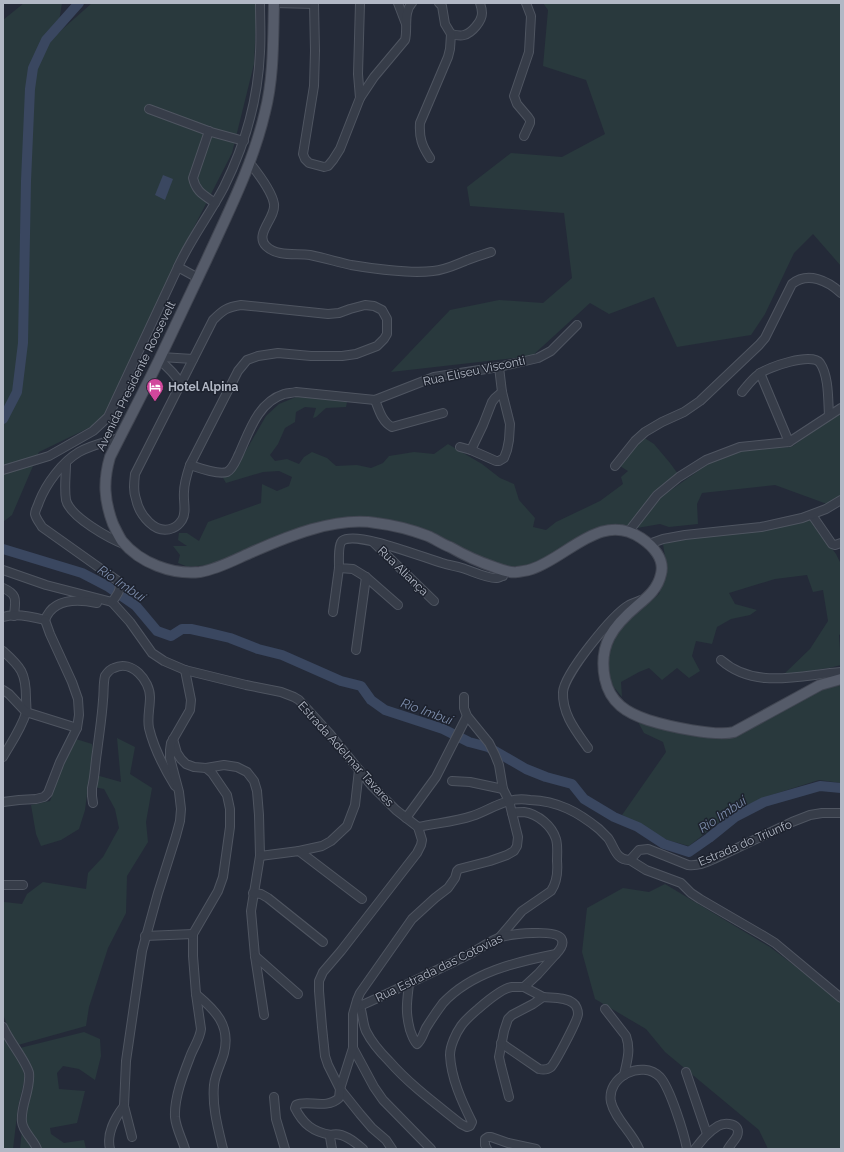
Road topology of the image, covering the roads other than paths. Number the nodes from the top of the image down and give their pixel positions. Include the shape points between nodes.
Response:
1 (260, 3) edge
2 (274, 3) edge
3 (360, 3) edge
4 (398, 3) edge
5 (412, 3) edge
6 (480, 3) edge
7 (526, 3) edge
8 (314, 4) edge
9 (441, 4) edge
10 (407, 25) junction
11 (451, 34) junction
12 (360, 98) junction
13 (149, 109) dead end
14 (209, 131) junction
15 (524, 136) dead end
16 (244, 141) junction
17 (430, 158) dead end
18 (249, 162) junction
19 (215, 203) junction
20 (491, 252) dead end
21 (178, 266) junction
22 (198, 278) junction
23 (841, 293) edge
24 (577, 325) dead end
25 (160, 358) junction
26 (193, 359) junction
27 (499, 367) junction
28 (760, 373) junction
29 (181, 383) junction
30 (502, 392) junction
31 (742, 392) dead end
32 (375, 400) junction
33 (841, 408) edge
34 (443, 413) dead end
35 (829, 415) junction
36 (119, 438) junction
37 (789, 442) junction
38 (460, 447) dead end
39 (471, 450) junction
40 (66, 463) junction
41 (190, 465) junction
42 (615, 466) dead end
43 (3, 470) edge
44 (841, 500) edge
45 (812, 515) junction
46 (628, 531) junction
47 (373, 542) junction
48 (841, 543) edge
49 (649, 544) junction
50 (126, 545) junction
51 (339, 568) junction
52 (3, 570) edge
53 (504, 571) junction
54 (366, 577) junction
55 (3, 588) edge
56 (645, 598) junction
57 (113, 600) junction
58 (434, 601) dead end
59 (398, 605) dead end
60 (333, 612) dead end
61 (14, 616) junction
62 (3, 617) edge
63 (45, 620) junction
64 (356, 650) dead end
65 (3, 651) edge
66 (721, 660) dead end
67 (185, 670) junction
68 (841, 672) edge
69 (841, 679) edge
70 (3, 690) edge
71 (464, 697) dead end
72 (26, 712) junction
73 (467, 716) junction
74 (77, 728) junction
75 (173, 739) junction
76 (588, 748) dead end
77 (3, 757) edge
78 (206, 768) junction
79 (359, 770) junction
80 (452, 781) dead end
81 (503, 790) junction
82 (179, 792) junction
83 (509, 801) junction
84 (3, 802) edge
85 (93, 803) dead end
86 (512, 813) junction
87 (841, 813) edge
88 (406, 818) junction
89 (418, 827) junction
90 (299, 851) junction
91 (260, 856) junction
92 (630, 860) junction
93 (3, 885) edge
94 (23, 886) dead end
95 (253, 893) junction
96 (362, 899) dead end
97 (193, 934) junction
98 (146, 936) junction
99 (499, 938) junction
100 (323, 942) dead end
101 (556, 954) junction
102 (255, 956) junction
103 (409, 984) junction
104 (524, 987) junction
105 (196, 994) junction
106 (298, 994) dead end
107 (543, 997) junction
108 (841, 998) edge
109 (358, 1003) junction
110 (605, 1009) dead end
111 (264, 1015) dead end
112 (3, 1027) edge
113 (501, 1043) junction
114 (354, 1048) junction
115 (686, 1072) dead end
116 (624, 1075) junction
117 (340, 1089) junction
118 (274, 1097) dead end
119 (509, 1097) dead end
120 (124, 1106) junction
121 (707, 1134) junction
122 (331, 1135) junction
123 (132, 1137) dead end
124 (37, 1149) edge
125 (110, 1149) edge
126 (185, 1149) edge
127 (223, 1149) edge
128 (285, 1149) edge
129 (332, 1149) edge
130 (363, 1149) edge
131 (392, 1149) edge
132 (431, 1149) edge
133 (487, 1149) edge
134 (536, 1149) edge
135 (639, 1149) edge
136 (687, 1149) edge
137 (695, 1149) edge
138 (728, 1149) edge

1 - 16 street via 257,88
2 - 8 street
2 - 18 main road, Avenida Presidente Roosevelt via 270,87 266,111
3 - 12 street
4 - 10 street
5 - 10 street via 408,10
6 - 11 street via 481,19 474,28 466,35
7 - 15 street via 531,16 529,52 514,96 530,120
8 - 12 street via 314,86 303,154 309,163 324,167 333,160 340,149
9 - 11 street
10 - 12 street via 405,40
11 - 17 street via 448,57 420,123 422,144
13 - 14 street
14 - 16 street
14 - 19 street via 193,178 198,191
16 - 19 street
18 - 20 street via 262,179 274,203 274,212 264,230 263,241 266,246 279,253 302,254 352,265 418,272 442,270
18 - 22 main road, Avenida Presidente Roosevelt
19 - 21 street
21 - 22 street
21 - 43 street via 108,417 93,431 49,456
22 - 25 main road, Avenida Presidente Roosevelt
23 - 42 street via 822,280 799,278 792,284 759,345 700,400 684,412 645,432
24 - 27 street, Rua Eliseu Visconti via 551,351 538,358
25 - 26 street
25 - 29 street
25 - 36 main road, Avenida Presidente Roosevelt
26 - 29 street
26 - 41 street via 213,320 229,307 241,305 339,314 365,305 382,310 387,319 387,334 384,339 376,346 356,354 334,356 278,353 247,360 238,371
27 - 30 street
27 - 32 street, Rua Eliseu Visconti via 434,377
28 - 31 street
28 - 35 street via 798,360 819,362 826,378
28 - 37 street
29 - 41 street via 135,474 136,500 141,512 153,526 161,530 170,530 182,520 185,510 184,492
30 - 39 street via 492,402
30 - 39 street via 510,424 504,458 496,461
32 - 34 street via 382,418 392,427
32 - 41 street, Rua Eliseu Visconti via 296,392 284,394 266,404 259,413 235,463 229,470 217,472
33 - 35 street
35 - 37 street
36 - 40 street via 87,448
36 - 50 main road, Avenida Presidente Roosevelt via 106,472 106,495 108,511
37 - 46 street via 740,447 706,460 679,477 658,495
38 - 39 street
40 - 50 street via 66,501 71,510 114,541
40 - 57 street via 43,492 35,516 42,527 114,578 119,584 119,590
44 - 45 street
45 - 48 street via 832,544
45 - 49 street via 761,527 684,534
46 - 49 main road, Avenida Presidente Roosevelt
46 - 53 main road, Avenida Presidente Roosevelt via 613,529 597,533 531,570
47 - 51 street via 352,538 342,541
47 - 53 street via 484,575 498,578 503,576
47 - 58 street, Rua Aliança
49 - 56 main road via 659,557 662,571 654,591
50 - 53 main road, Avenida Presidente Roosevelt via 144,560 158,566 186,572 201,572 309,530 352,522 374,522 429,537
51 - 54 street via 353,568
51 - 60 street
52 - 57 street via 46,585
54 - 59 street
54 - 64 street
55 - 61 street via 14,596
56 - 69 main road via 613,630 604,654 606,685 618,704 634,715 667,725 727,734 820,685
56 - 76 street via 629,605 599,635 566,683 563,692 568,717
57 - 63 street via 108,604 67,601 57,605
57 - 67 street, Estrada Adelmar Tavares via 152,653
61 - 62 street
61 - 63 street
63 - 74 street via 78,699
65 - 72 street via 23,673 26,682
66 - 68 street via 754,678 774,679
67 - 75 street via 191,700 190,710
67 - 79 street, Estrada Adelmar Tavares via 294,697 320,723
70 - 72 street
71 - 73 street
72 - 74 street
72 - 77 street
73 - 81 street via 489,743 495,755
73 - 88 street via 433,781
74 - 84 street via 48,793 36,799
75 - 78 street via 177,753 186,764
75 - 82 street via 170,758
78 - 91 street via 224,765 237,767 247,772 254,781 259,815
78 - 97 street via 227,795 230,826 223,877 218,891
79 - 88 street, Estrada Adelmar Tavares
79 - 90 street via 355,805 347,826 322,846
80 - 81 street via 470,782
81 - 83 street
82 - 85 street via 161,762 149,726 149,690 134,669 120,666 109,671 104,682 92,788
82 - 98 street via 180,822
83 - 86 street
83 - 89 street via 472,816
83 - 92 street via 538,800 562,805 600,830 617,855
86 - 99 street via 533,814 552,831 557,841 557,876 551,890 522,911
86 - 109 street via 518,837 514,851 490,861 459,869 448,888 412,919 402,932 370,978
87 - 92 street, Estrada do Triunfo via 810,815 702,864 688,865 648,849 639,850
88 - 89 street, Estrada Adelmar Tavares
89 - 117 street via 422,840 417,853 320,976 325,1056
90 - 91 street
90 - 96 street
91 - 95 street
92 - 108 street via 646,870 681,883 700,900 762,934
93 - 94 street
95 - 100 street via 268,898
95 - 102 street via 251,910
97 - 98 street
97 - 105 street
98 - 120 street via 130,1025
99 - 101 street, Rua Estrada das Cotovias via 535,933 559,936 563,943
99 - 103 street, Rua Estrada das Cotovias
101 - 103 street via 499,968 464,986 443,1003 417,1044 407,1018
101 - 104 street
102 - 106 street
102 - 111 street
103 - 109 street, Rua Estrada das Cotovias
104 - 107 street
104 - 109 street via 505,989 487,1001 466,1020 452,1044 452,1071 472,1122 467,1127 413,1086 378,1050 366,1031
105 - 126 street via 201,1029 181,1081 175,1110
105 - 127 street via 215,1011 224,1027 226,1041 215,1077 213,1102
107 - 113 street via 508,1019
107 - 113 street via 567,1000 578,1009 573,1027 551,1067 539,1069
109 - 114 street via 353,1014
110 - 116 street via 628,1040 630,1048
112 - 124 street via 26,1065 29,1081 22,1123
113 - 119 street via 500,1061
114 - 117 street
114 - 132 street via 383,1100
115 - 121 street
116 - 135 street via 613,1086 610,1093 611,1102 614,1111
116 - 136 street via 643,1069 660,1078 683,1131
117 - 122 street via 336,1101 318,1104 299,1103 295,1108 311,1128
117 - 131 street
118 - 128 street via 276,1119
120 - 123 street
120 - 125 street via 111,1129 108,1143
121 - 137 street
121 - 138 street via 719,1125 734,1125 737,1136
122 - 129 street
122 - 130 street via 339,1134
133 - 134 street via 485,1139 488,1137

